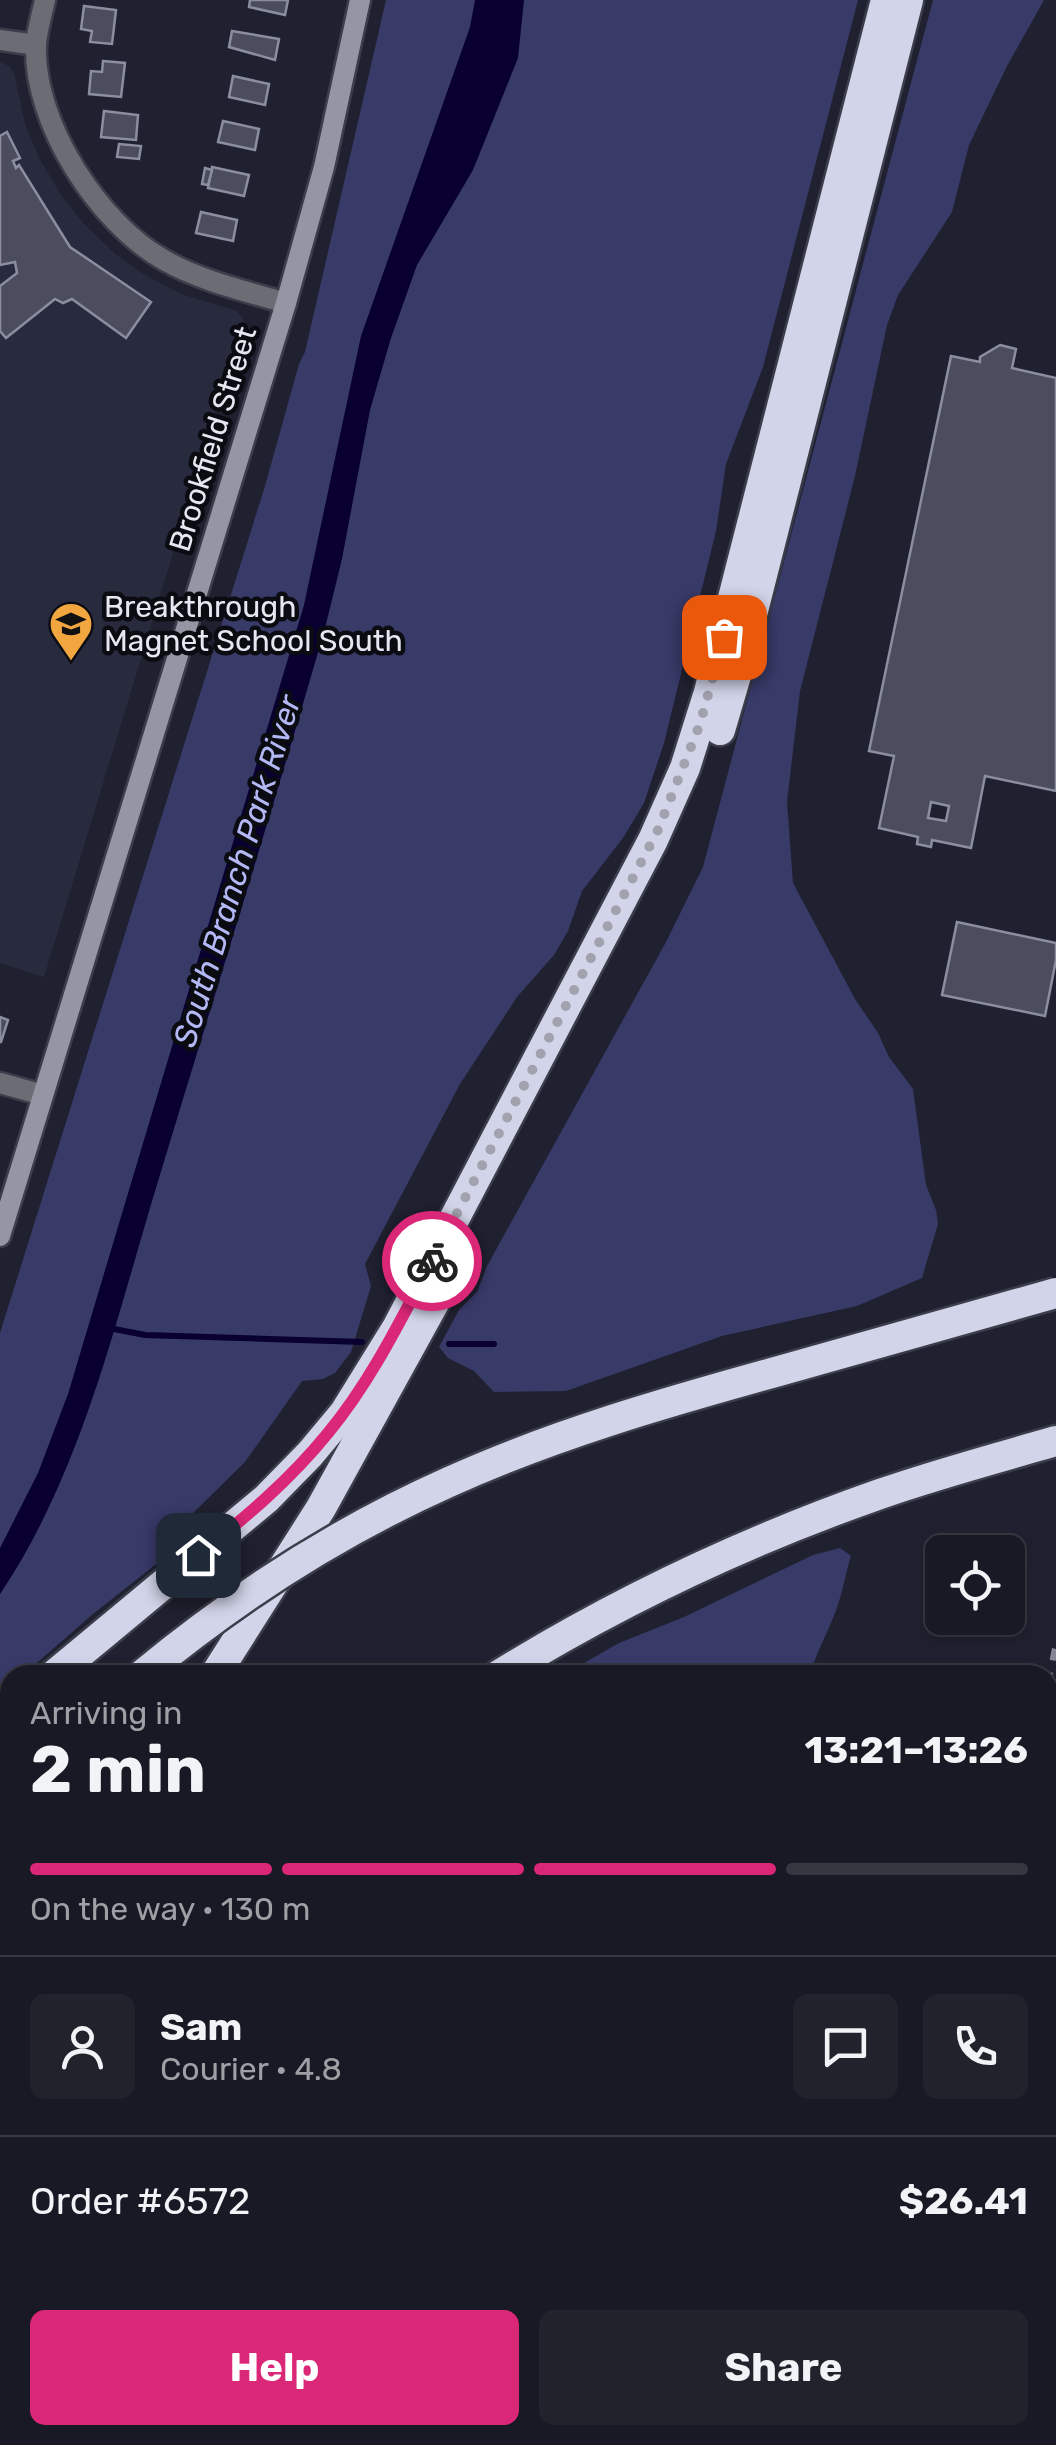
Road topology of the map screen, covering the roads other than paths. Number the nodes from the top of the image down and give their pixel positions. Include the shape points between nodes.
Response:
1 (45, 0) edge
2 (360, 0) edge
3 (886, 0) edge
4 (908, 0) edge
5 (0, 40) edge
6 (36, 46) junction
7 (286, 303) junction
8 (0, 1083) edge
9 (43, 1095) junction
10 (0, 1236) edge
11 (1056, 1294) edge
12 (1056, 1441) edge
13 (66, 1665) edge
14 (155, 1665) edge
15 (221, 1665) edge
16 (516, 1665) edge

1 - 6 street
2 - 7 street, Brookfield Street
3 - 13 highway via 710,692 658,830 350,1404 266,1498
4 - 15 highway via 740,662 692,805 392,1381
5 - 6 street
6 - 7 street via 52,122 73,168 129,236 196,276
7 - 9 street, Brookfield Street
8 - 9 street
9 - 10 street, Brookfield Street
11 - 14 highway, bridge via 638,1411 495,1462 328,1546
12 - 16 highway via 786,1529 623,1604

